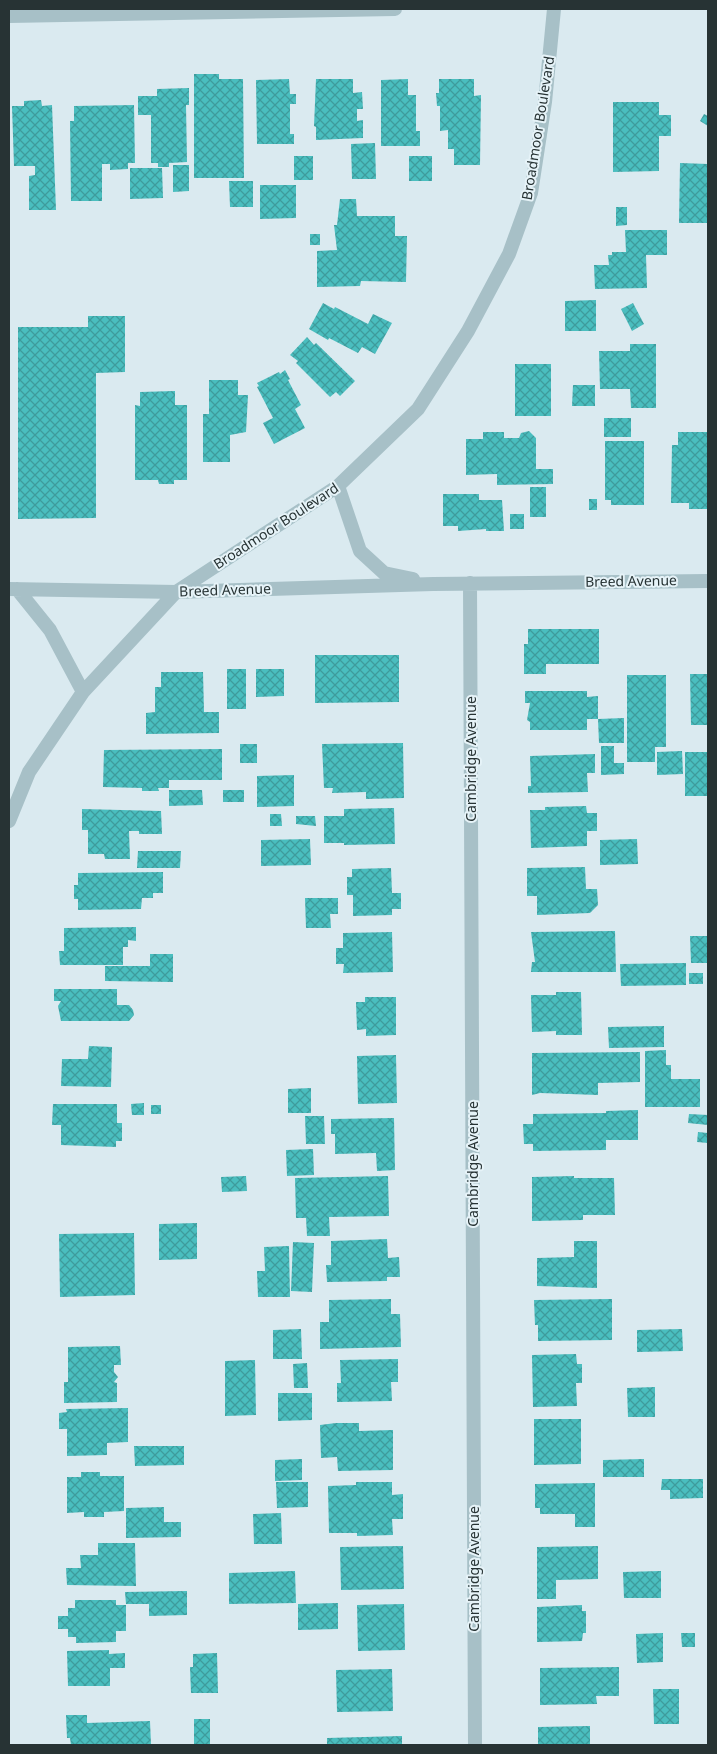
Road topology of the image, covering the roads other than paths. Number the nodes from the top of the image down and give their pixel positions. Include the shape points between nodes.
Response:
1 (395, 9) edge
2 (554, 9) edge
3 (9, 16) edge
4 (338, 486) junction
5 (708, 581) edge
6 (470, 583) junction
7 (433, 584) junction
8 (13, 589) edge
9 (176, 592) junction
10 (83, 692) junction
11 (9, 821) edge
12 (475, 1745) edge

1 - 3 street
2 - 4 street, Broadmoor Boulevard via 545,102 531,193 509,254 468,332 418,409
4 - 7 street, Breed Avenue via 360,551 384,573
4 - 9 street, Broadmoor Boulevard
5 - 6 street, Breed Avenue
6 - 7 street, Breed Avenue
6 - 12 street, Cambridge Avenue
7 - 9 street, Breed Avenue
8 - 9 street, Breed Avenue
8 - 10 street, Breed Avenue via 50,630
9 - 10 street, Broadmoor Boulevard
10 - 11 street, Broadmoor Boulevard via 29,772

